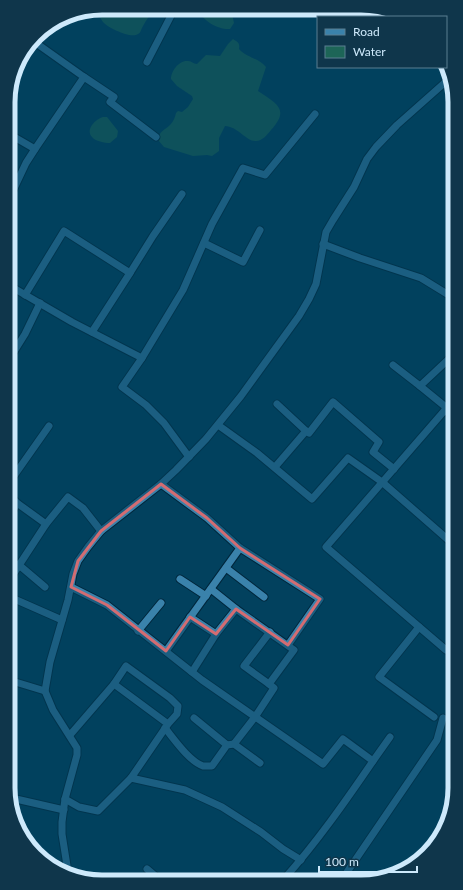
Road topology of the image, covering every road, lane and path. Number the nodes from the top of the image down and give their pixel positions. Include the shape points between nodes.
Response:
1 (171, 15) edge
2 (37, 44) edge
3 (147, 62) dead end
4 (84, 77) junction
5 (445, 82) edge
6 (315, 114) dead end
7 (15, 137) edge
8 (156, 137) dead end
9 (35, 149) junction
10 (15, 186) edge
11 (182, 194) dead end
12 (260, 230) dead end
13 (204, 243) junction
14 (323, 244) junction
15 (130, 273) junction
16 (15, 289) edge
17 (448, 294) edge
18 (24, 295) junction
19 (40, 303) junction
20 (92, 332) junction
21 (15, 350) edge
22 (142, 358) junction
23 (448, 360) edge
24 (393, 365) dead end
25 (420, 386) junction
26 (277, 404) dead end
27 (448, 407) edge
28 (218, 424) junction
29 (49, 426) dead end
30 (306, 431) junction
31 (189, 457) junction
32 (274, 467) junction
33 (394, 469) junction
34 (15, 474) edge
35 (382, 482) junction
36 (161, 484) junction
37 (17, 503) joint
38 (15, 507) edge
39 (46, 524) junction
40 (101, 531) junction
41 (448, 540) edge
42 (240, 548) junction
43 (15, 564) edge
44 (19, 566) junction
45 (226, 568) junction
46 (15, 572) edge
47 (180, 579) dead end
48 (45, 587) dead end
49 (71, 587) junction
50 (211, 589) junction
51 (206, 596) junction
52 (264, 597) dead end
53 (15, 599) edge
54 (161, 603) dead end
55 (236, 609) junction
56 (190, 617) junction
57 (62, 620) junction
58 (419, 626) junction
59 (138, 631) junction
60 (270, 632) junction
61 (216, 634) junction
62 (288, 645) junction
63 (448, 648) edge
64 (166, 651) junction
65 (192, 672) junction
66 (15, 682) edge
67 (114, 684) junction
68 (269, 684) junction
69 (45, 691) junction
70 (255, 717) junction
71 (194, 718) dead end
72 (434, 718) dead end
73 (443, 718) dead end
74 (166, 726) junction
75 (70, 735) junction
76 (390, 737) dead end
77 (230, 745) junction
78 (373, 761) junction
79 (260, 762) dead end
80 (131, 778) junction
81 (16, 799) edge
82 (65, 799) junction
83 (64, 810) junction
84 (301, 860) junction
85 (67, 868) edge
86 (147, 869) dead end
87 (154, 875) edge
88 (287, 875) edge
89 (345, 875) edge

1 - 3 street
2 - 4 street
4 - 8 street via 114,97 110,102
4 - 9 street
5 - 14 street via 397,124 376,147 332,220
6 - 13 street via 265,175 243,168
7 - 9 street
9 - 10 street
11 - 15 street
12 - 13 street via 242,262
13 - 22 street via 183,290
14 - 17 street via 422,278
14 - 28 street via 316,284 309,299
15 - 18 street via 64,231
15 - 20 street
16 - 18 street
18 - 19 street
19 - 20 street
19 - 21 street
20 - 22 street
22 - 31 street via 122,387 164,423
23 - 25 street
24 - 25 street
25 - 27 street
26 - 30 street
27 - 33 street
28 - 31 street
28 - 32 street
29 - 34 street
30 - 32 street
30 - 33 street via 309,433 333,402 379,442 373,452
31 - 36 street
32 - 35 street via 312,499 348,458
33 - 35 street
35 - 41 street
35 - 58 street via 326,547
36 - 40 street
36 - 42 street via 207,518
37 - 38 street
37 - 39 street
39 - 40 street via 68,496 83,508
39 - 44 street
40 - 49 street via 78,561
42 - 45 street
42 - 62 street via 320,599
43 - 44 street
44 - 46 street
44 - 48 street
45 - 50 street
45 - 52 street
47 - 51 street
49 - 57 street
49 - 59 street via 107,605
50 - 51 street
50 - 55 street
51 - 56 street
53 - 57 street
54 - 59 street
55 - 60 street
55 - 61 street
56 - 61 street
56 - 64 street
57 - 69 street
58 - 63 street via 446,650
58 - 72 street via 379,678
59 - 64 street
60 - 62 street
60 - 68 street via 244,666
61 - 65 street
62 - 68 street via 294,650
64 - 65 street
65 - 70 street
66 - 69 street
67 - 74 street
67 - 74 street via 126,666 158,688 178,706 176,714
67 - 75 street
68 - 70 street via 274,688
69 - 75 street via 52,710
70 - 77 street
70 - 78 street via 323,764 343,739
71 - 77 street
73 - 89 street via 437,740
74 - 77 street via 187,754 204,766 212,766
74 - 80 street
75 - 82 street via 78,748
76 - 78 street
77 - 79 street
78 - 84 street
80 - 82 street via 98,811 79,807
80 - 84 street via 185,790 222,807
81 - 83 street
82 - 83 street
83 - 85 street via 62,834
84 - 88 street
86 - 87 street

